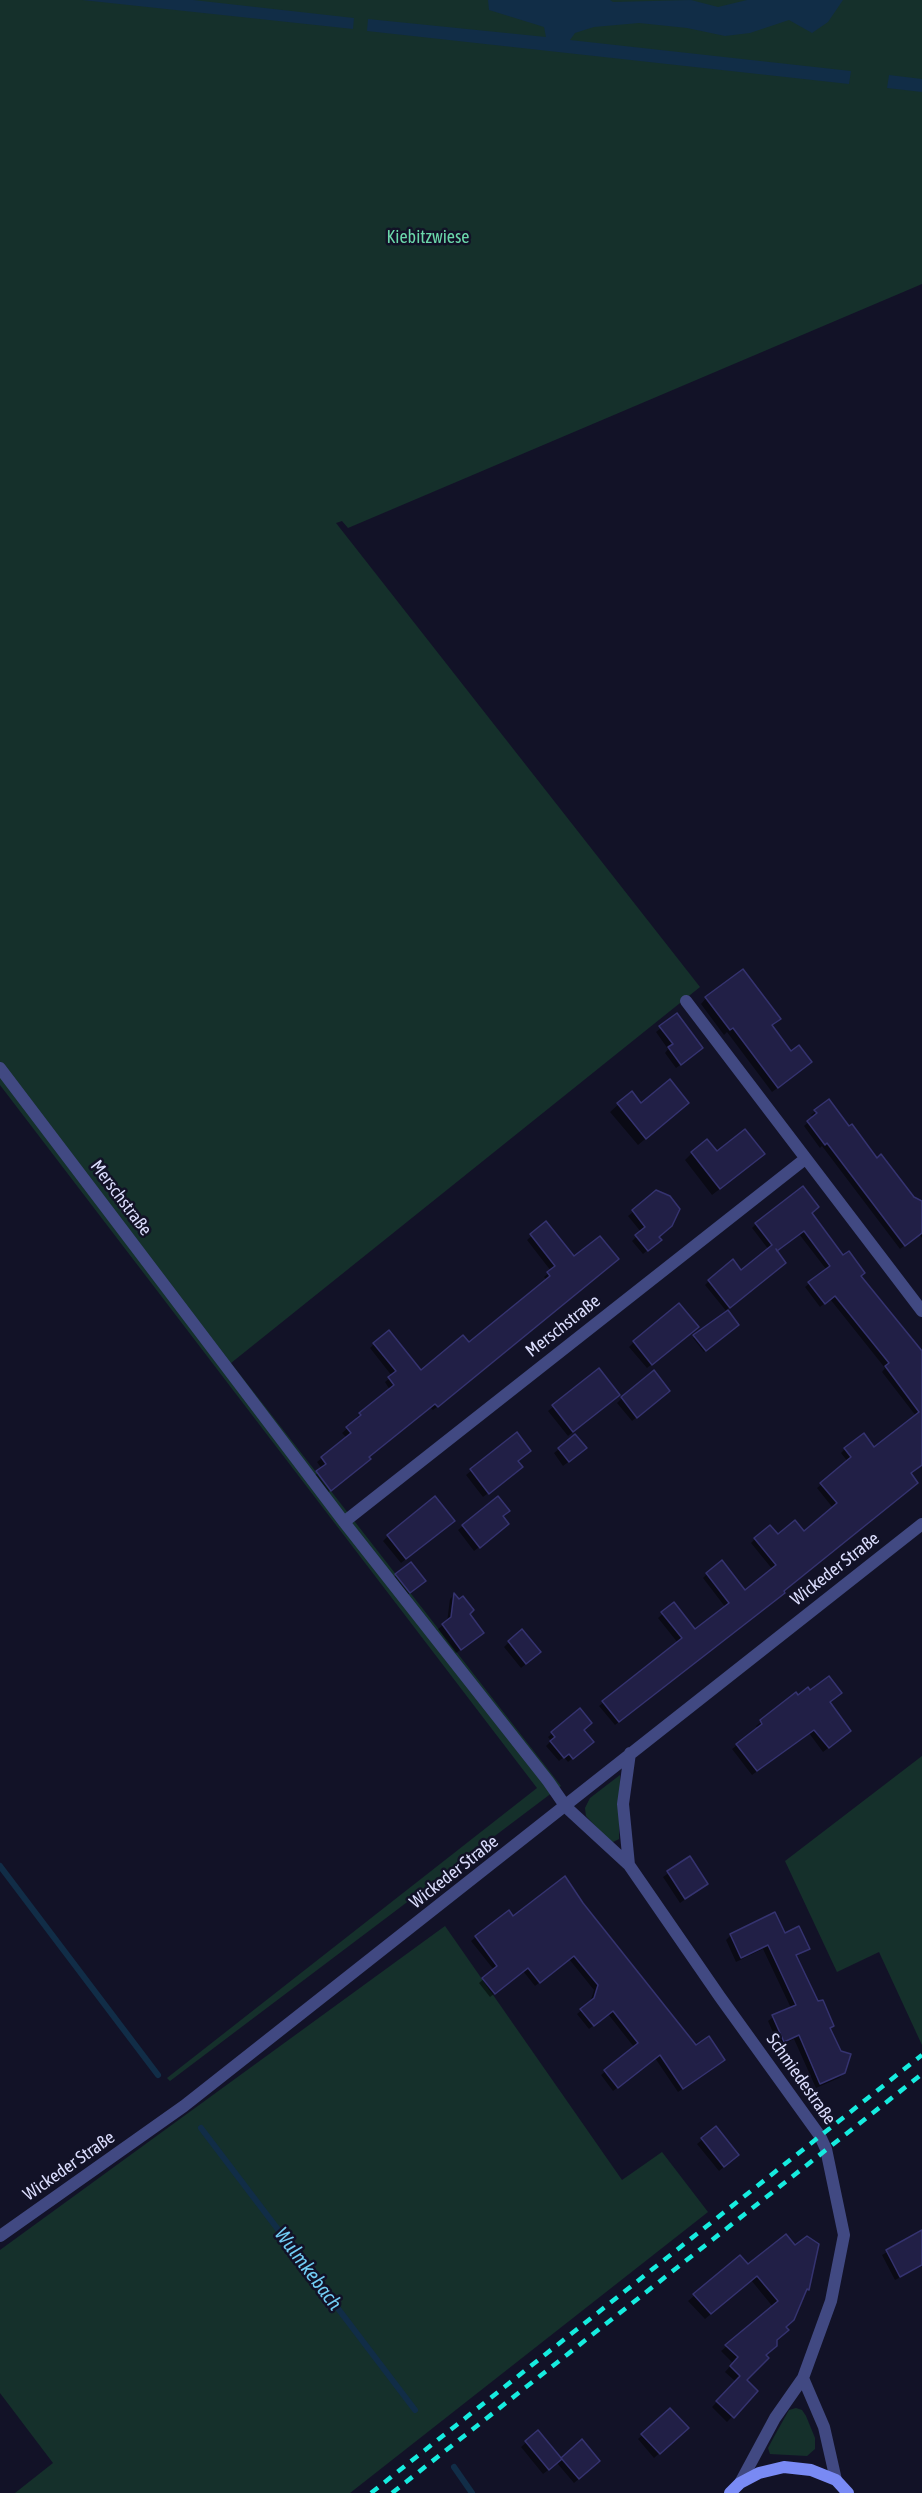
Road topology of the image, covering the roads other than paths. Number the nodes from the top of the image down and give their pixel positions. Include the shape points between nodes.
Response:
1 (686, 1001) dead end
2 (0, 1068) edge
3 (805, 1160) junction
4 (922, 1311) edge
5 (344, 1522) junction
6 (922, 1524) edge
7 (630, 1753) junction
8 (566, 1807) junction
9 (629, 1865) junction
10 (0, 2236) edge
11 (803, 2378) junction
12 (836, 2480) junction
13 (740, 2483) junction
14 (730, 2493) edge
15 (848, 2493) edge

1 - 3 street
2 - 5 street, Merschstraße
3 - 4 street
3 - 5 street, Merschstraße
5 - 8 street, Merschstraße
6 - 7 street, Wickeder Straße
7 - 8 street, Wickeder Straße
7 - 9 street via 623,1804
8 - 9 street, Schmiedestraße
8 - 10 street, Wickeder Straße via 184,2106
9 - 11 street, Schmiedestraße via 826,2149 844,2235 831,2301
11 - 12 street via 824,2427
11 - 13 street, Schmiedestraße via 775,2418
12 - 13 main road via 811,2470 784,2467
12 - 15 main road
13 - 14 main road

